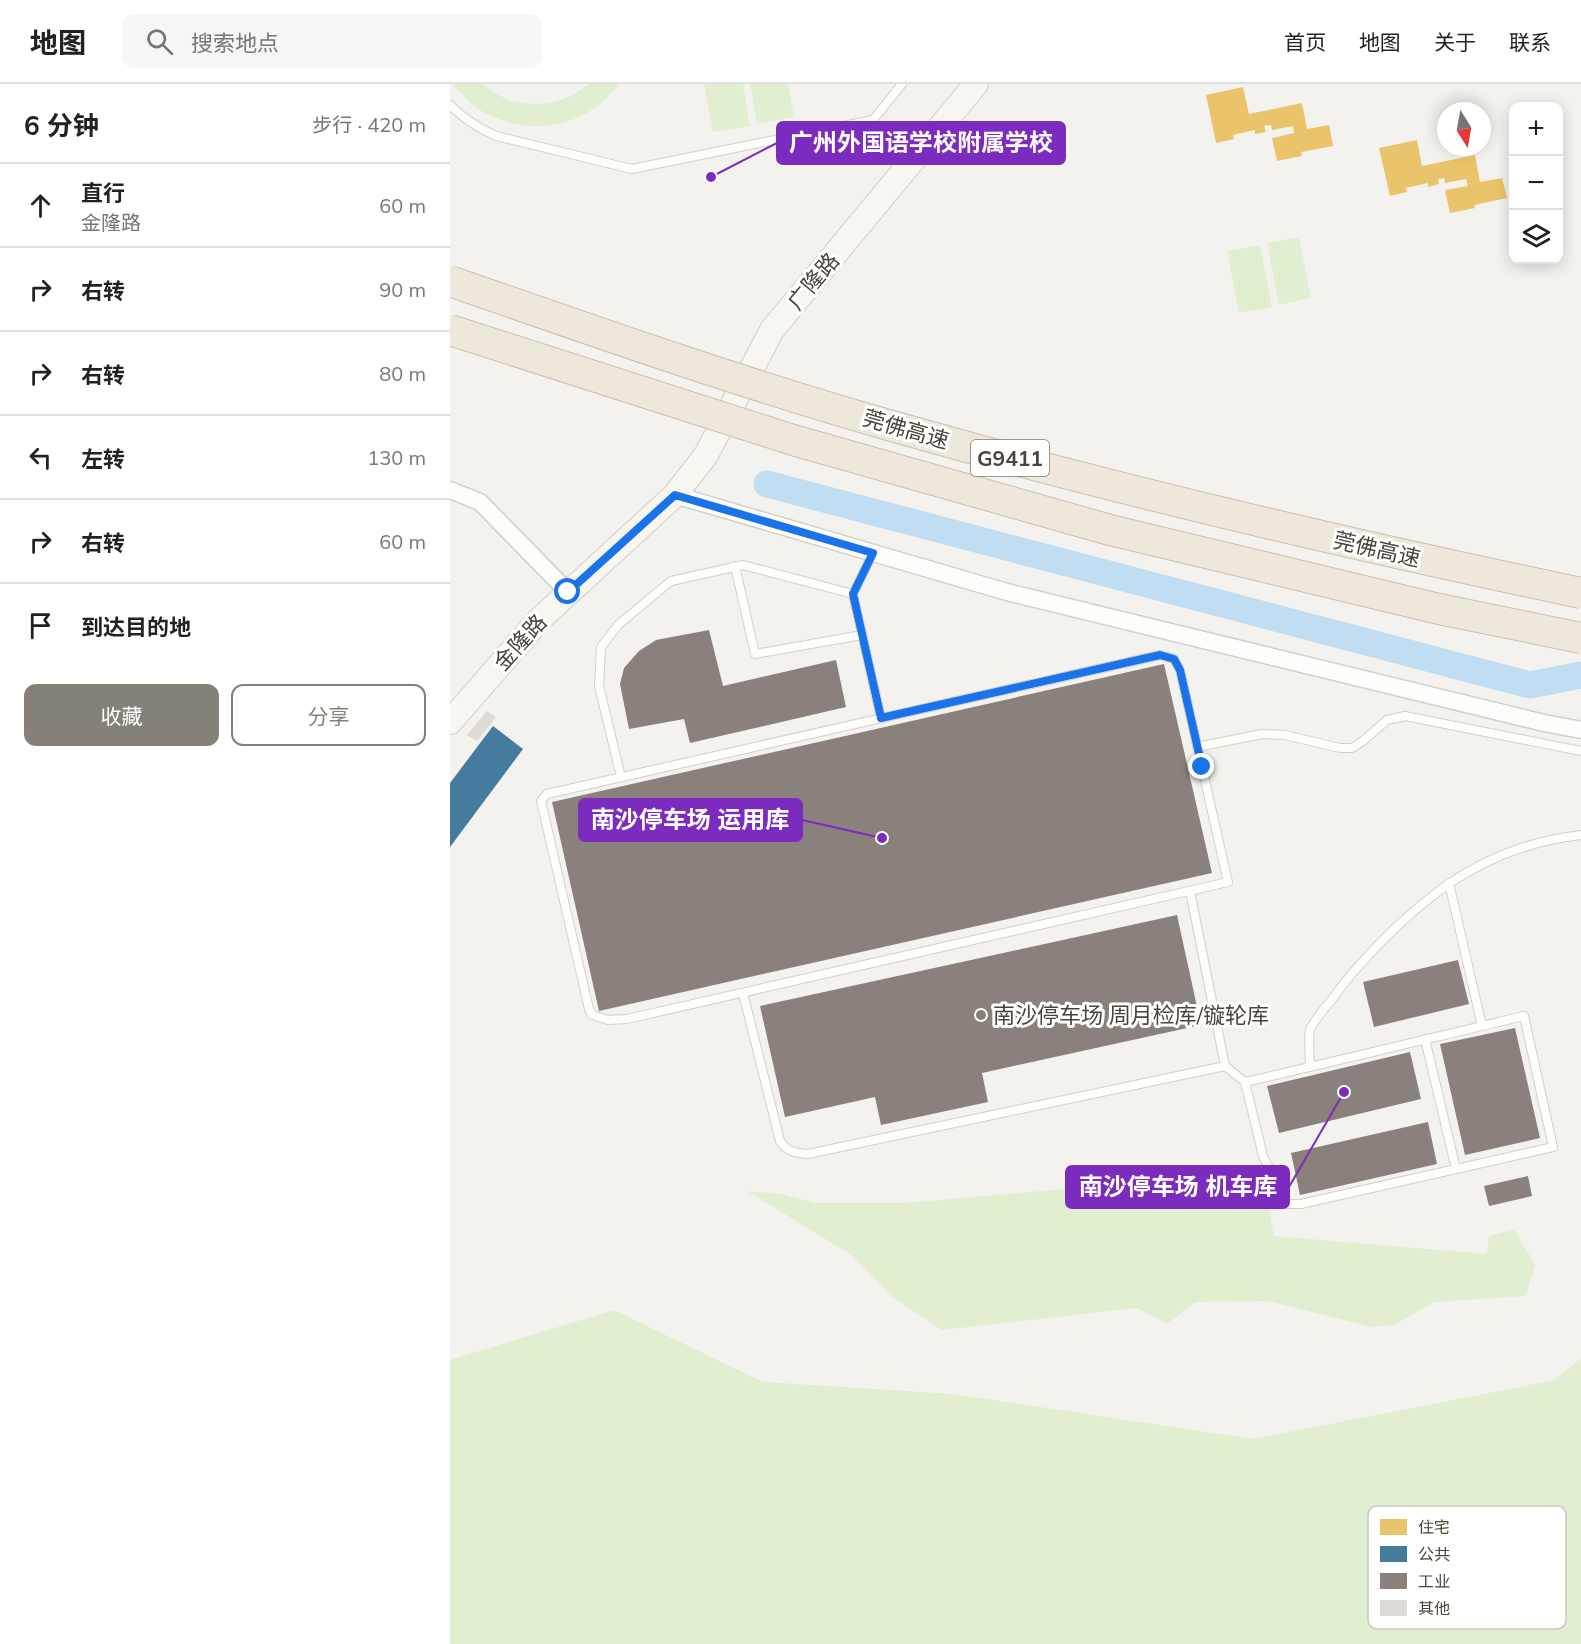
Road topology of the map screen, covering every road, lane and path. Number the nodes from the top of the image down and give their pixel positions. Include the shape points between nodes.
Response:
1 (902, 84) edge
2 (976, 84) edge
3 (450, 105) edge
4 (450, 282) edge
5 (450, 330) edge
6 (450, 490) edge
7 (675, 495) junction
8 (873, 553) junction
9 (735, 566) junction
10 (568, 592) junction
11 (1581, 593) edge
12 (853, 594) junction
13 (862, 635) junction
14 (1581, 638) edge
15 (881, 718) junction
16 (450, 722) edge
17 (1581, 730) edge
18 (1197, 747) junction
19 (1581, 751) edge
20 (621, 777) junction
21 (1581, 835) edge
22 (1449, 883) junction
23 (1190, 891) junction
24 (743, 993) junction
25 (1482, 1026) junction
26 (1425, 1039) junction
27 (1225, 1066) junction
28 (1310, 1067) junction
29 (1245, 1082) junction
30 (1456, 1169) junction

1 - 3 lane via 873,120 632,169 496,136 460,116
2 - 7 main road, 广隆路 via 772,330 706,455
4 - 11 highway, 莞佛高速 / G9411, bridge via 702,368 898,428 1163,499
5 - 14 highway, 莞佛高速 / G9411, bridge via 793,440 1110,530 1439,609
6 - 10 street via 480,502
7 - 8 street
7 - 10 main road, 金隆路
8 - 12 lane
8 - 17 street via 1018,595
9 - 12 lane
9 - 13 lane via 755,654
9 - 20 lane via 671,581 619,624 601,647 599,686
10 - 16 main road, 金隆路 via 537,621
12 - 13 lane
13 - 15 lane
15 - 18 lane via 1160,655 1174,659 1180,670
15 - 20 lane
18 - 19 lane via 1262,734 1352,748 1387,720 1405,716
18 - 23 lane via 1228,882
20 - 24 lane via 547,794 541,801 589,1010 592,1015 608,1020 627,1019
21 - 22 lane via 1505,854
22 - 25 lane
22 - 28 lane via 1405,918 1348,977 1310,1029
23 - 24 lane
23 - 27 lane
24 - 27 lane via 780,1142 793,1153 808,1154
25 - 26 lane
25 - 30 lane via 1524,1016 1553,1147
26 - 28 lane
26 - 30 lane
27 - 29 lane
28 - 29 lane
29 - 30 lane via 1263,1156 1287,1204

